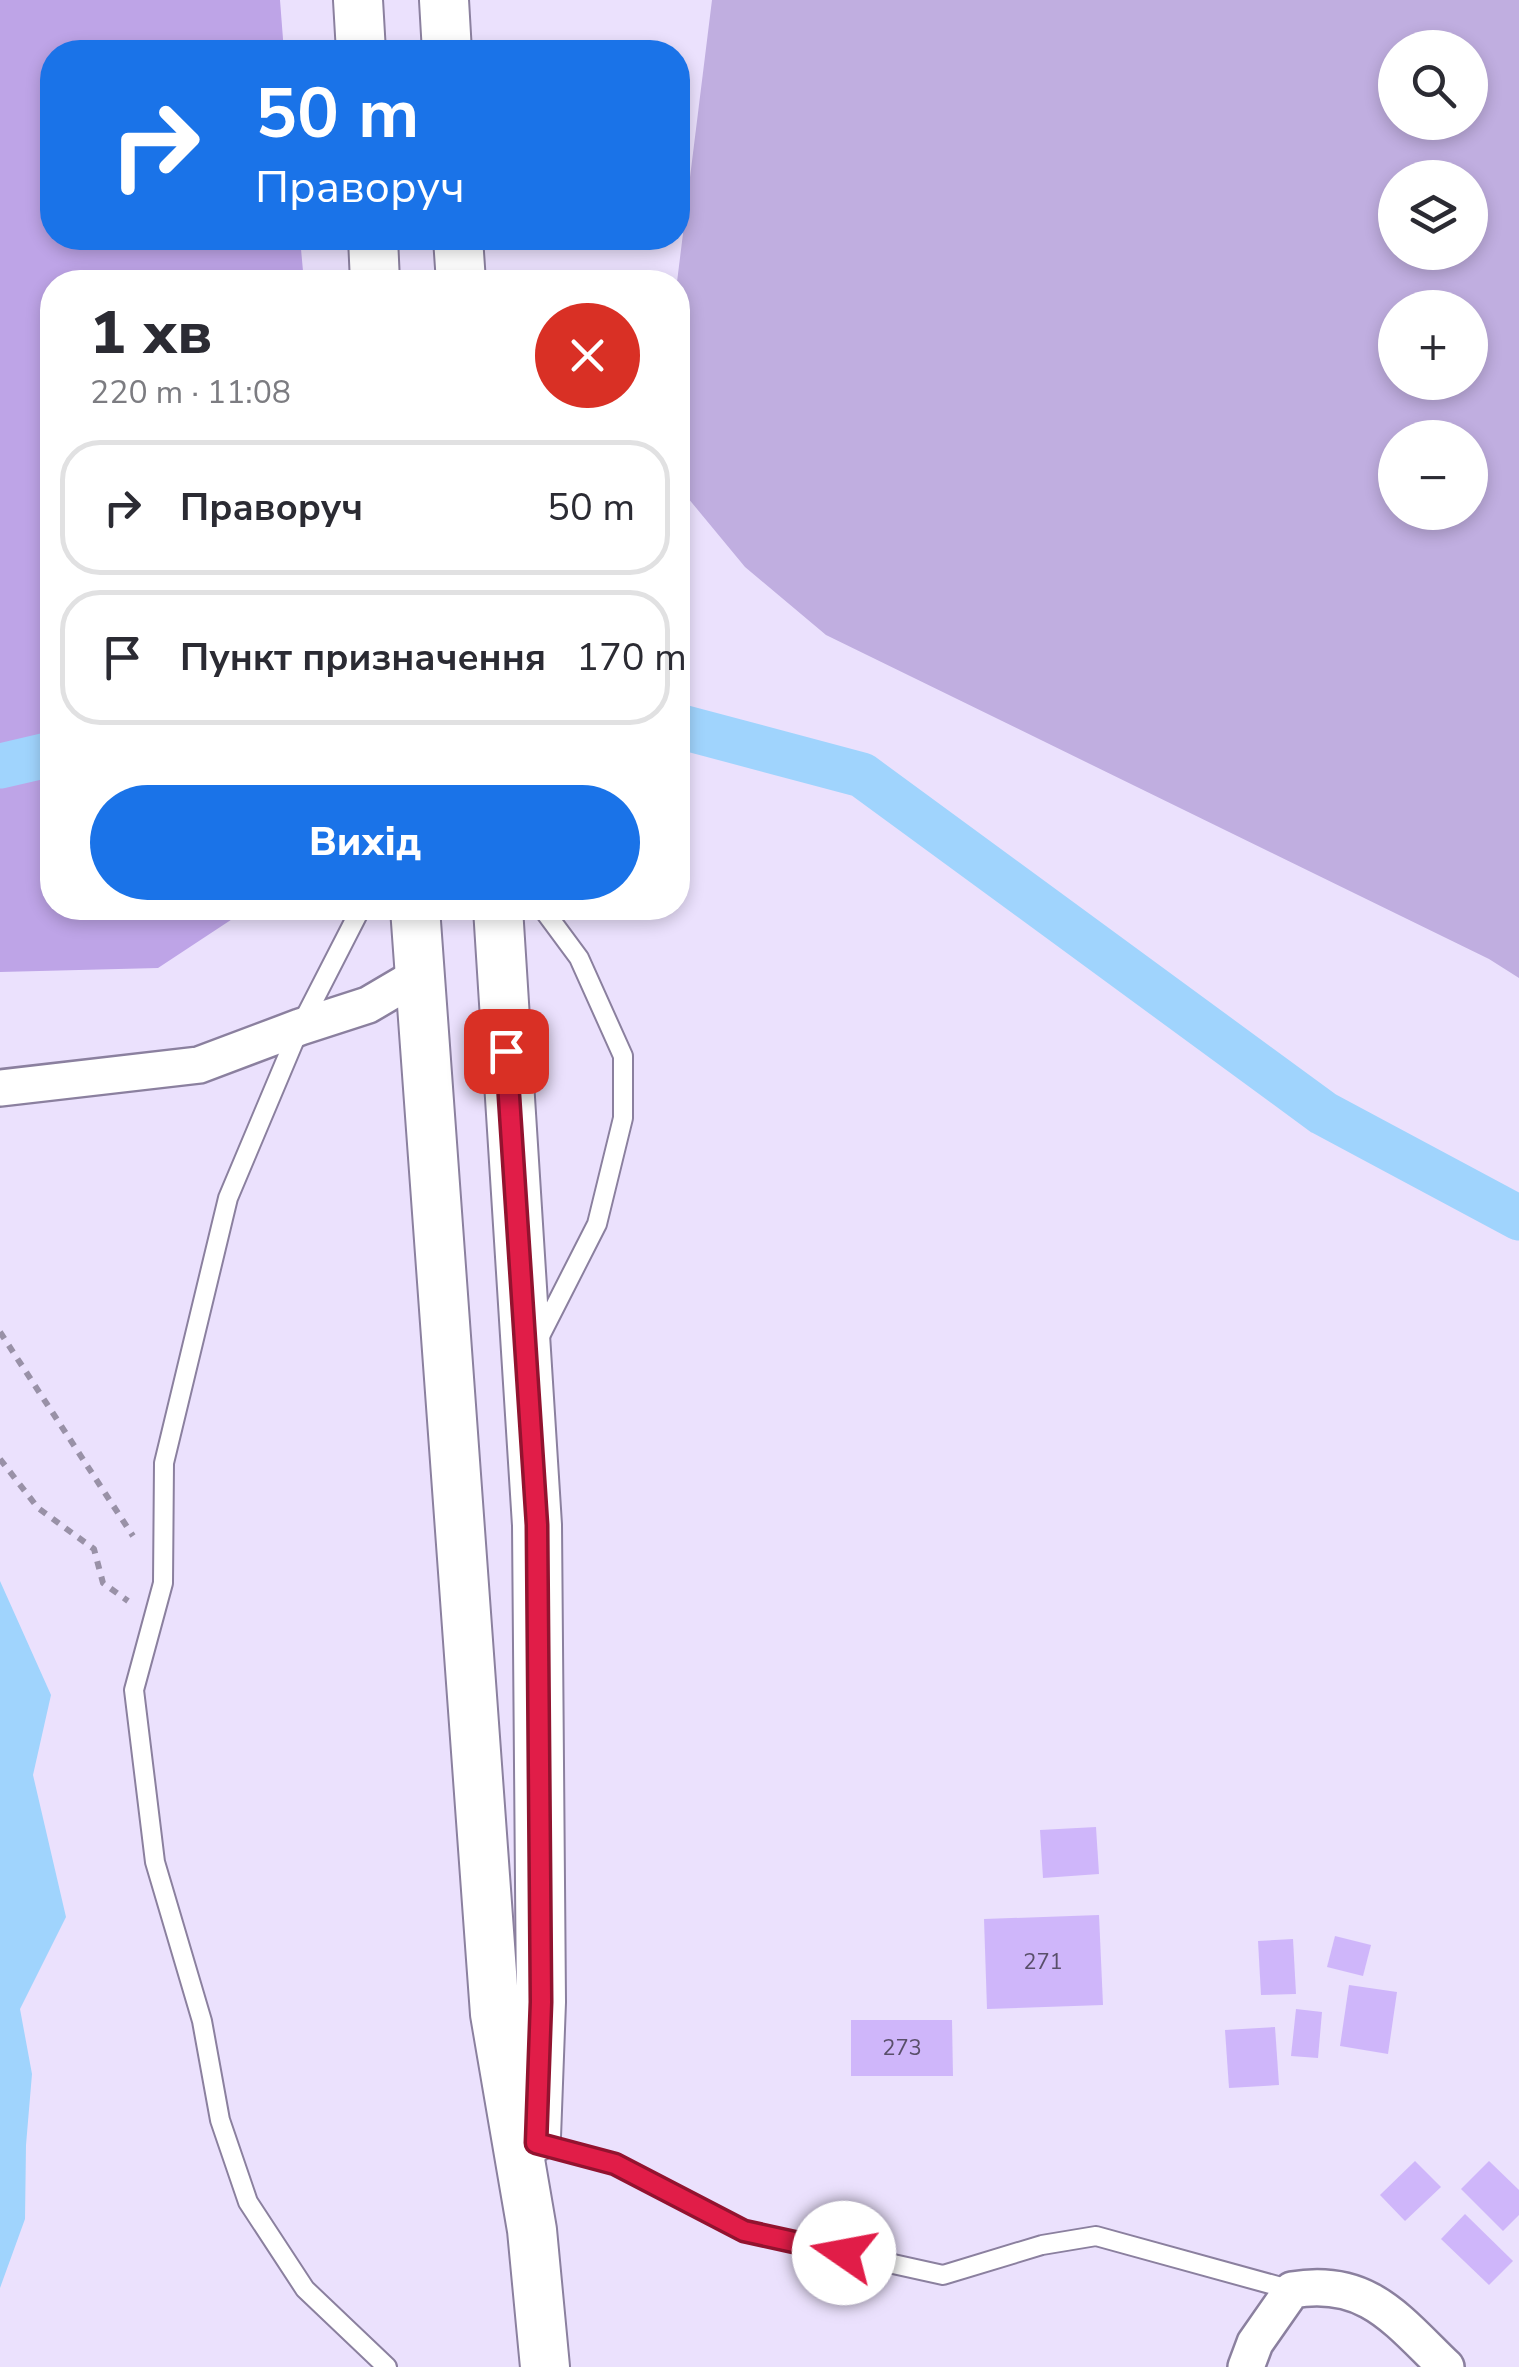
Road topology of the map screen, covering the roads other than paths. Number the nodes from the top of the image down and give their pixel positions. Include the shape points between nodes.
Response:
1 (358, 0) edge
2 (444, 0) edge
3 (360, 40) edge
4 (446, 40) edge
5 (355, 920) edge
6 (416, 920) edge
7 (499, 920) edge
8 (551, 920) edge
9 (419, 976) junction
10 (300, 1027) junction
11 (0, 1088) edge
12 (526, 1363) junction
13 (536, 2143) junction
14 (532, 2230) junction
15 (1292, 2290) junction
16 (387, 2367) edge
17 (545, 2367) edge
18 (1246, 2367) edge
19 (1446, 2367) edge

1 - 3 street
2 - 4 street
5 - 10 lane
6 - 9 street
7 - 12 street
8 - 12 lane via 579,958 623,1056 623,1118 597,1224
9 - 10 street via 368,1005
9 - 14 street via 495,2014
10 - 11 street via 199,1065
10 - 16 lane via 228,1198 164,1463 163,1583 134,1690 155,1862 202,2022 220,2120 248,2202 304,2289
12 - 13 street via 537,1525
13 - 14 street
13 - 15 lane via 615,2164 744,2231 943,2275 1096,2236
14 - 17 street
15 - 18 street
15 - 19 street via 1319,2286 1383,2307

